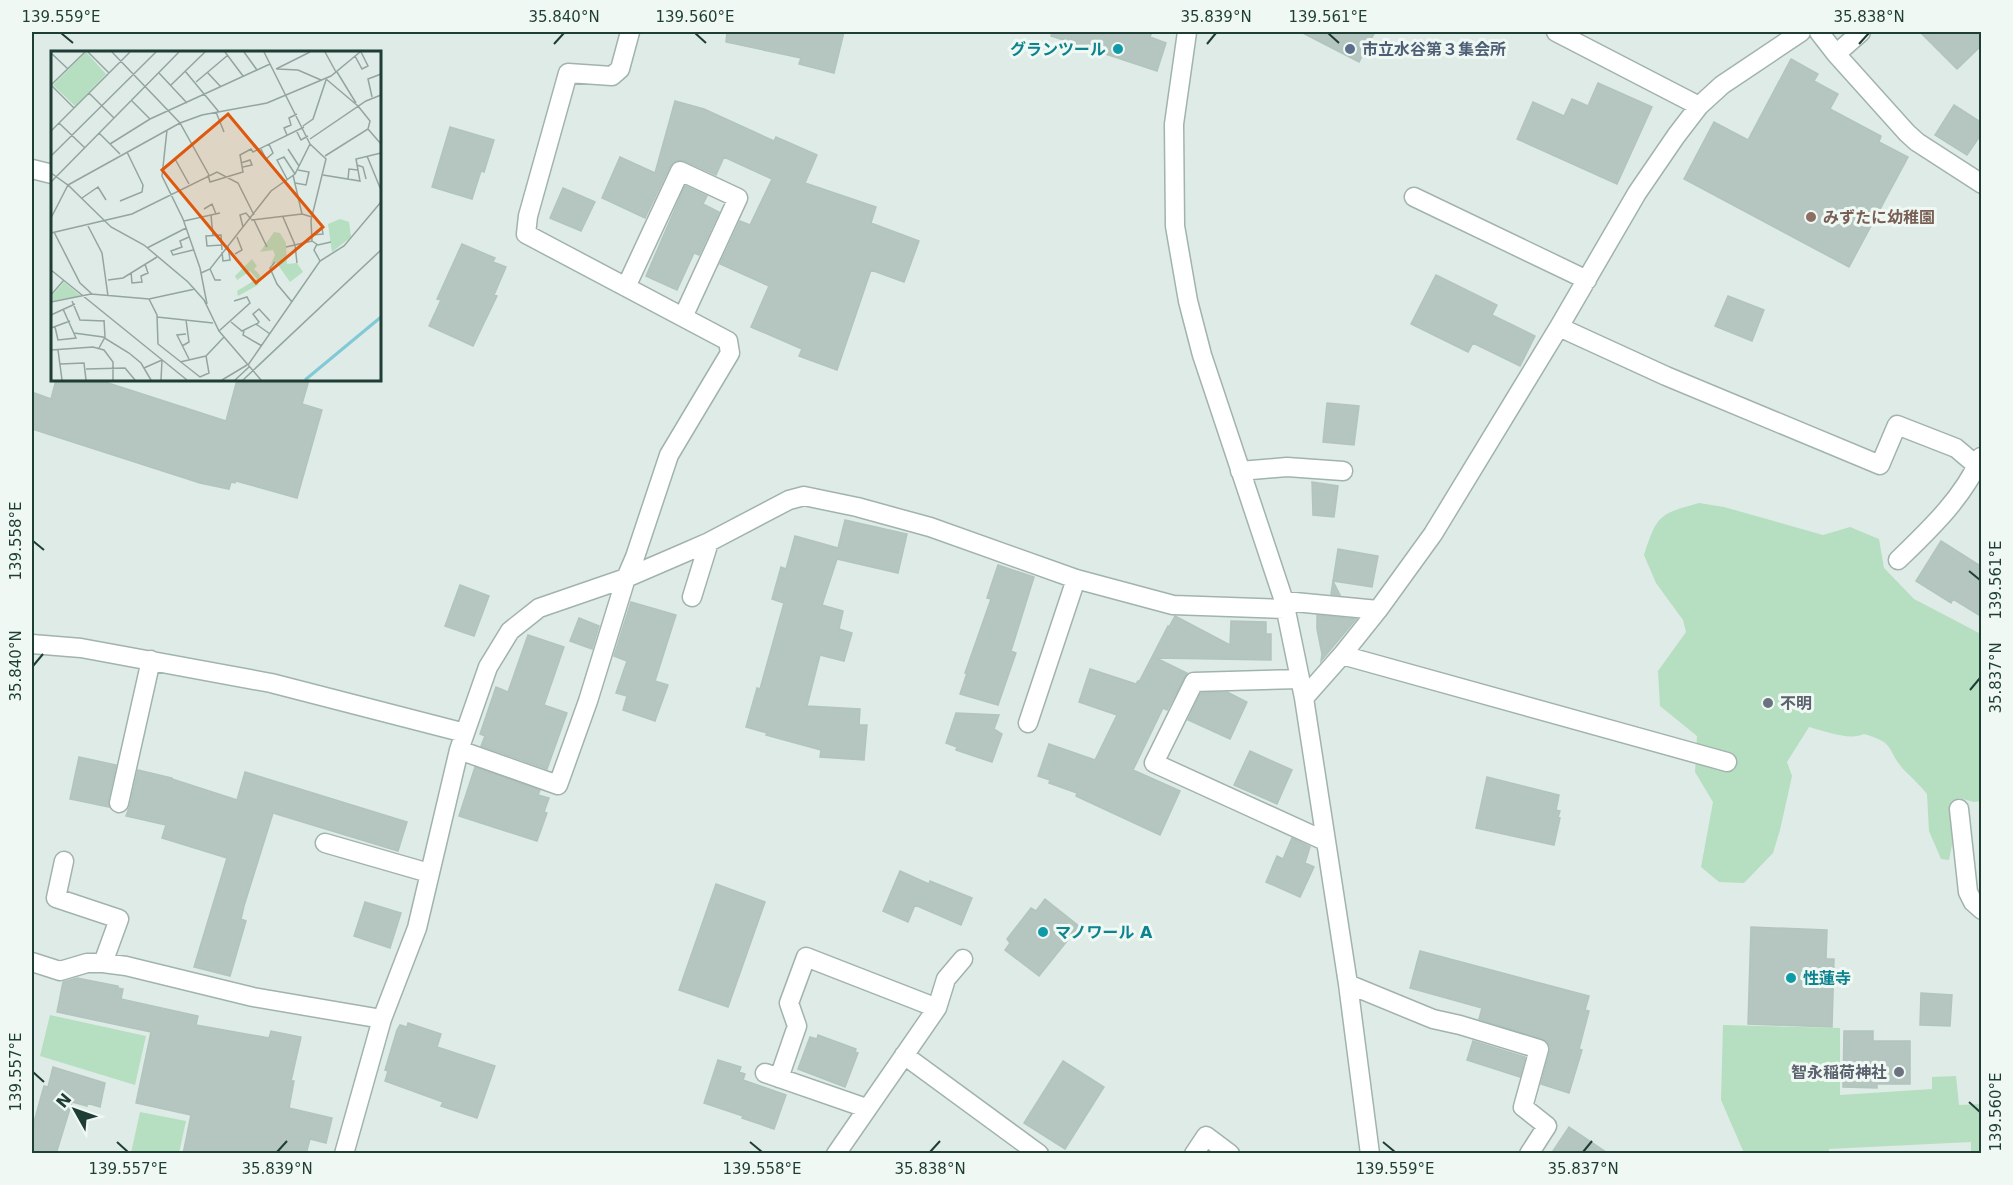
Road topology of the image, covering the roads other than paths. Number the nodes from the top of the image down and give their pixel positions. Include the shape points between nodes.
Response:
1 (630, 32) edge
2 (1187, 32) edge
3 (1556, 32) edge
4 (1801, 32) edge
5 (1819, 32) edge
6 (1861, 32) edge
7 (1836, 54) junction
8 (1699, 106) junction
9 (32, 169) edge
10 (51, 174) edge
11 (1982, 184) edge
12 (1414, 197) dead end
13 (1587, 280) junction
14 (627, 287) junction
15 (683, 317) junction
16 (1559, 327) junction
17 (1980, 464) edge
18 (1240, 471) junction
19 (1343, 471) dead end
20 (709, 542) junction
21 (1898, 560) dead end
22 (626, 578) junction
23 (1076, 579) junction
24 (692, 597) dead end
25 (1285, 605) junction
26 (1378, 610) junction
27 (32, 644) edge
28 (1342, 656) junction
29 (151, 660) junction
30 (1300, 679) junction
31 (1304, 698) junction
32 (1028, 723) dead end
33 (462, 741) junction
34 (1726, 762) dead end
35 (119, 803) dead end
36 (1959, 808) dead end
37 (1326, 841) junction
38 (325, 843) dead end
39 (64, 861) dead end
40 (429, 873) junction
41 (1982, 910) edge
42 (963, 959) dead end
43 (32, 962) edge
44 (103, 963) junction
45 (1348, 984) junction
46 (938, 1008) junction
47 (382, 1019) junction
48 (904, 1055) junction
49 (866, 1108) junction
50 (1374, 1151) edge
51 (344, 1154) edge
52 (836, 1154) edge
53 (1038, 1154) edge
54 (1194, 1154) edge
55 (1230, 1154) edge
56 (1529, 1154) edge

1 - 14 street via 620,69 612,76 568,73 526,234
2 - 18 street via 1174,124 1175,226 1202,355
3 - 8 street
4 - 8 street via 1722,85
5 - 7 street
6 - 7 street
7 - 11 street via 1907,134
8 - 13 street via 1637,193
9 - 10 street
12 - 13 street
13 - 16 street
14 - 15 street
14 - 15 street via 680,171 738,198
15 - 22 street via 728,340 730,353 669,455
16 - 17 street via 1881,465 1897,425 1956,448
16 - 26 street via 1433,534
17 - 21 street via 1945,515
18 - 19 street via 1287,467
18 - 25 street
20 - 22 street
20 - 23 street via 804,496 930,527
20 - 24 street
22 - 33 street via 539,608 510,631 488,668
22 - 33 street via 558,785
23 - 25 street via 1173,605
23 - 32 street
25 - 26 street
25 - 30 street
26 - 28 street
27 - 29 street
28 - 31 street
28 - 34 street
29 - 33 street via 271,683
29 - 35 street
30 - 31 street
30 - 37 street via 1194,682 1154,764
31 - 37 street
33 - 40 street
36 - 41 street via 1968,892
37 - 45 street
38 - 40 street
39 - 44 street via 56,898 119,919
40 - 47 street via 417,927
42 - 46 street via 946,979
43 - 44 street via 60,972 87,963
44 - 47 street via 253,997
45 - 50 street
45 - 56 street via 1433,1019 1539,1048 1523,1107 1547,1126
46 - 48 street
46 - 49 street via 806,957 789,1003 797,1026 772,1075
47 - 51 street
48 - 49 street
48 - 53 street
49 - 52 street
54 - 55 street via 1206,1136

